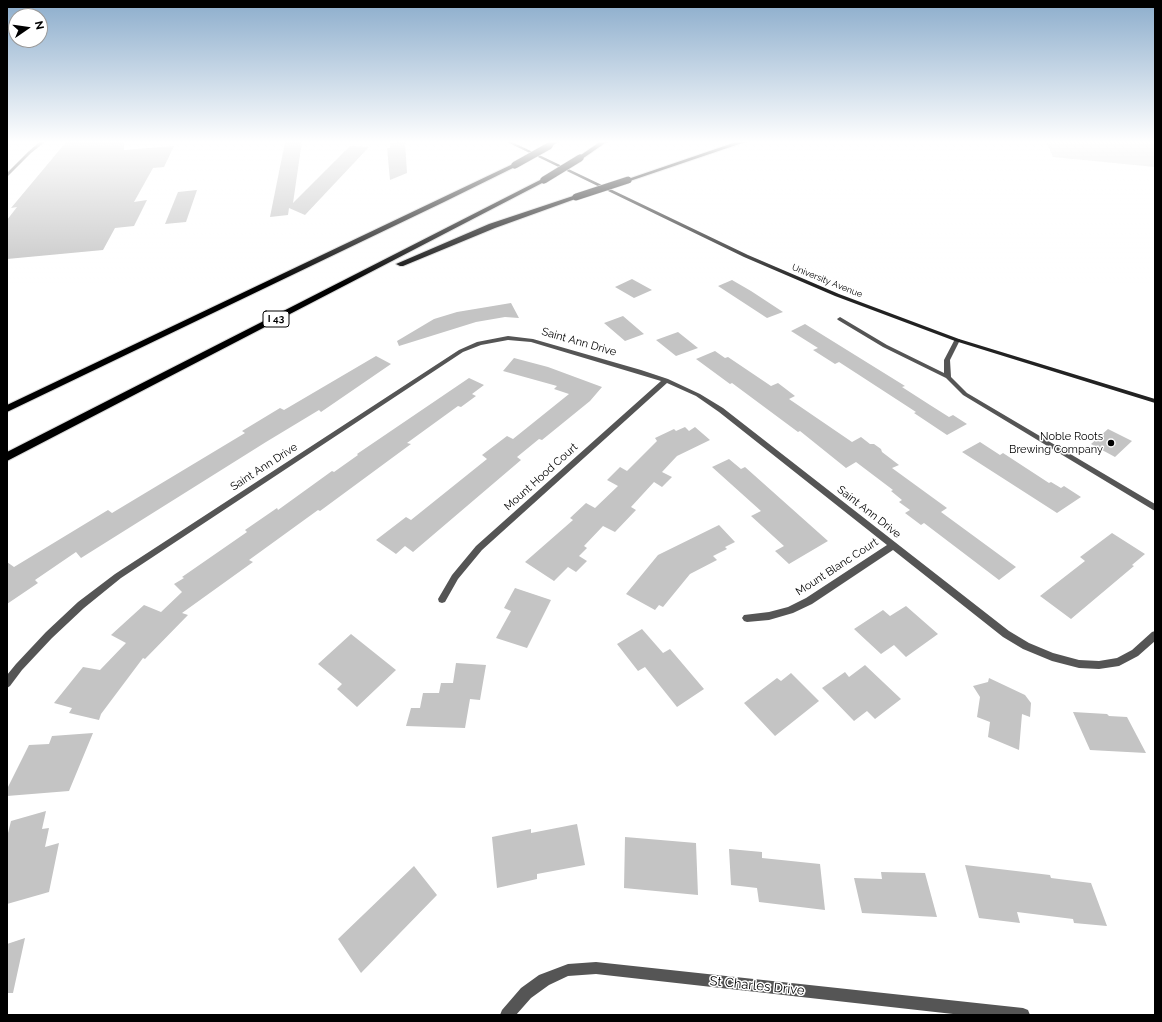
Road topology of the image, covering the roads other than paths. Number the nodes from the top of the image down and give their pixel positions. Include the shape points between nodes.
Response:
1 (468, 189) edge
2 (527, 189) edge
3 (601, 189) edge
4 (607, 189) edge
5 (342, 285) junction
6 (840, 319) dead end
7 (957, 340) junction
8 (948, 377) junction
9 (666, 380) junction
10 (1155, 401) edge
11 (7, 409) edge
12 (7, 457) edge
13 (1155, 508) edge
14 (893, 545) junction
15 (442, 600) dead end
16 (747, 618) dead end
17 (1155, 635) edge
18 (7, 683) edge
19 (507, 1015) edge
20 (1023, 1015) edge

1 - 11 highway, bridge
2 - 5 highway, I 43, bridge
3 - 5 highway, bridge via 492,226 378,273
4 - 7 main road, University Avenue via 780,271
5 - 12 highway, I 43
6 - 8 street via 885,346
7 - 8 street via 947,360
7 - 10 main road, University Avenue
8 - 13 street via 965,394 987,408
9 - 14 street, Saint Ann Drive via 698,395 721,410
9 - 15 street, Mount Hood Court via 479,548 454,576
9 - 18 street, Saint Ann Drive via 532,340 493,339 467,348 118,576 81,605 49,635
14 - 16 street, Mount Blanc Court via 809,601 769,616
14 - 17 street, Saint Ann Drive via 1006,634 1052,657 1079,664 1099,665 1118,662 1135,654
19 - 20 street, St Charles Drive via 526,993 544,980 568,970 596,968

